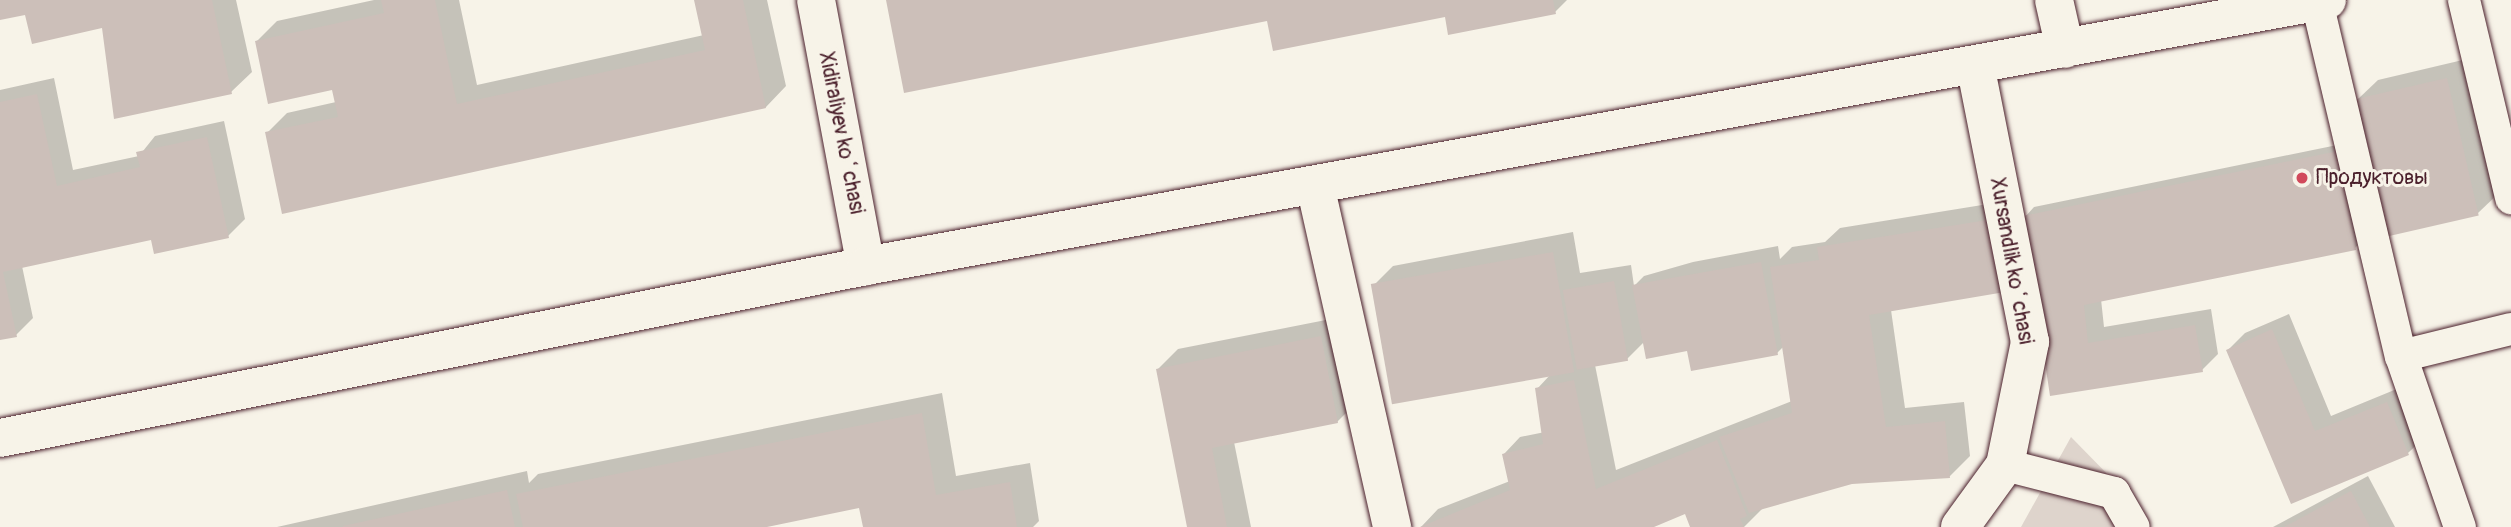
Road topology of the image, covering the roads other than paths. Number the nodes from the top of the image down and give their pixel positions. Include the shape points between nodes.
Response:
1 (816, 0) edge
2 (2054, 0) edge
3 (2464, 0) edge
4 (2322, 1) edge
5 (2065, 48) junction
6 (1975, 65) junction
7 (1315, 185) junction
8 (2511, 198) edge
9 (866, 266) junction
10 (2511, 329) edge
11 (2401, 356) junction
12 (0, 438) edge
13 (2005, 465) junction
14 (1392, 527) edge
15 (1960, 527) edge
16 (2134, 527) edge
17 (2460, 527) edge

1 - 9 main road, Xidiraliyev koʻchasi
2 - 5 main road
3 - 8 lane
4 - 5 main road
4 - 11 lane
5 - 6 main road
6 - 7 main road
6 - 13 main road, Xursandlik koʻchasi via 2030,342
7 - 9 main road
7 - 14 main road
9 - 12 main road
10 - 11 lane
11 - 17 lane
13 - 15 main road, Xursandlik koʻchasi
13 - 16 lane via 2114,493

